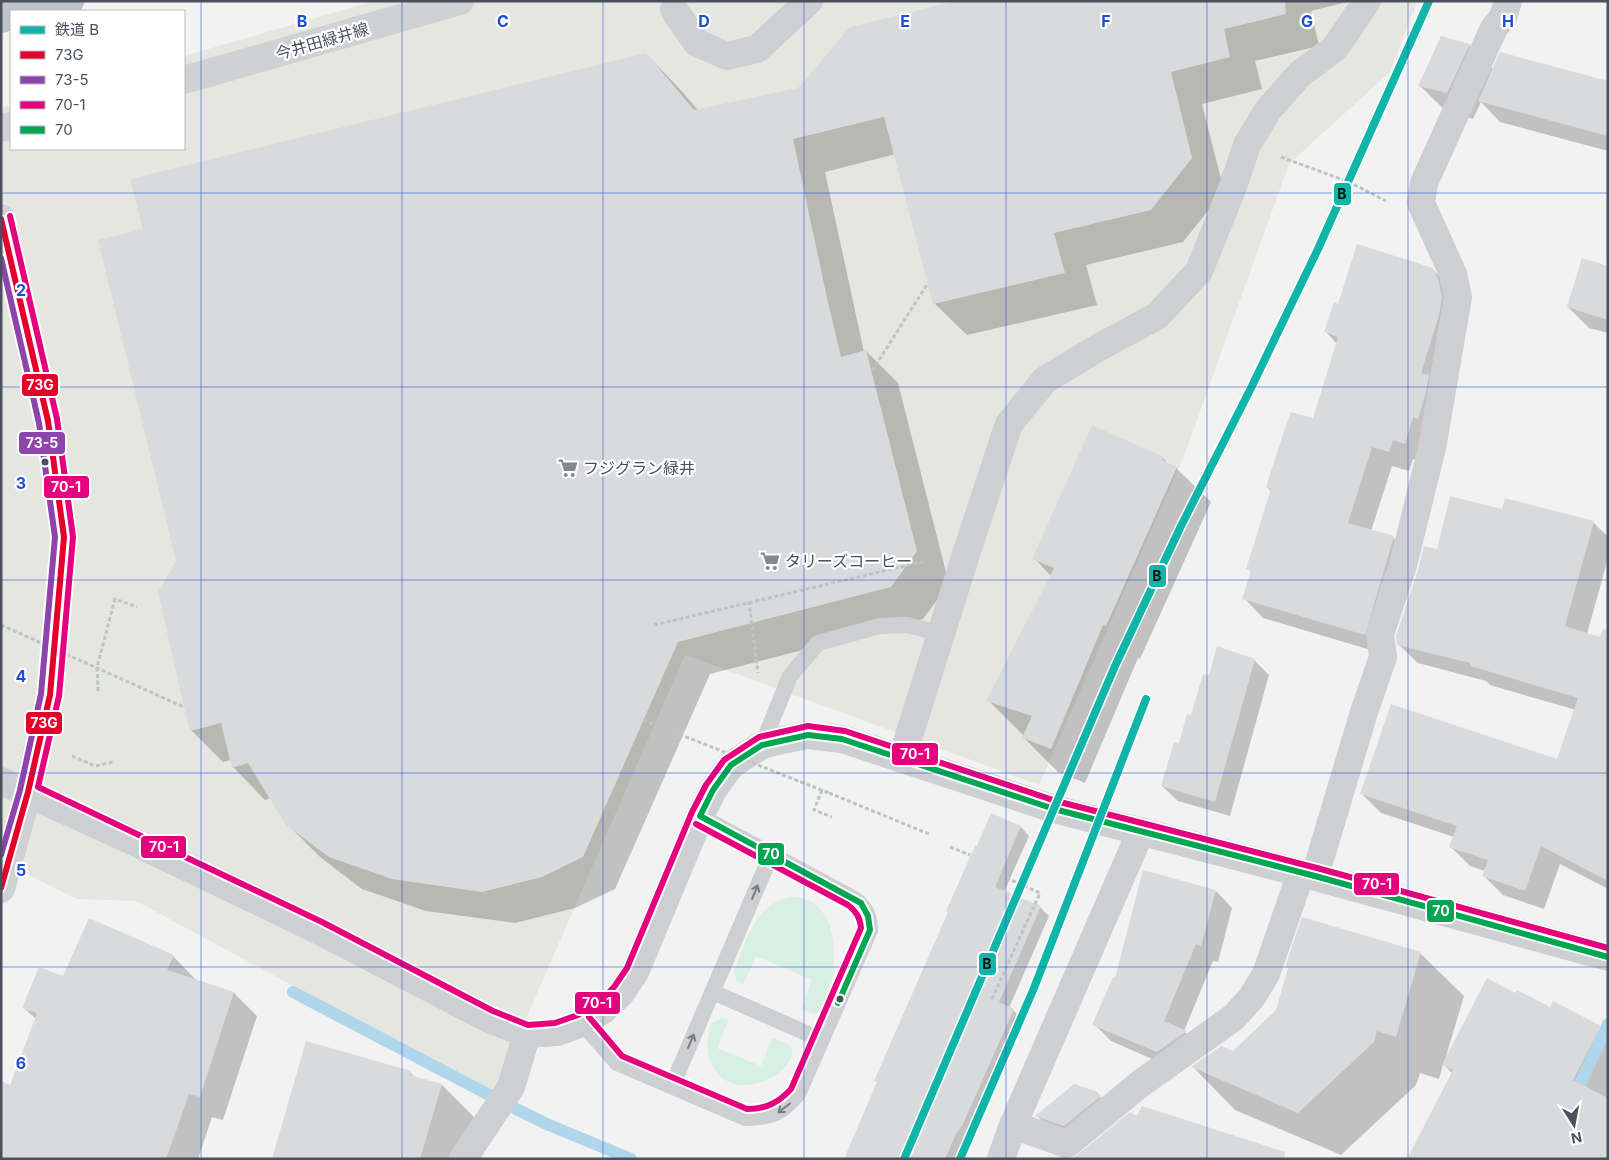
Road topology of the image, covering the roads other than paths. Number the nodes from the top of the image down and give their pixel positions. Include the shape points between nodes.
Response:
1 (69, 1) edge
2 (460, 1) edge
3 (809, 1) edge
4 (1367, 1) edge
5 (1508, 1) edge
6 (671, 4) edge
7 (32, 10) edge
8 (185, 80) edge
9 (1, 218) edge
10 (942, 634) junction
11 (762, 745) junction
12 (902, 758) junction
13 (1, 781) edge
14 (28, 792) junction
15 (700, 816) junction
16 (1142, 831) junction
17 (771, 855) junction
18 (1308, 874) junction
19 (1, 889) edge
20 (1608, 957) edge
21 (713, 992) junction
22 (582, 1023) junction
23 (527, 1034) junction
24 (822, 1040) junction
25 (672, 1086) junction
26 (1013, 1125) junction
27 (463, 1159) edge
28 (1001, 1159) edge

1 - 7 highway
2 - 8 main road, 今井田緑井線
3 - 6 street via 757,49 727,56 697,43
4 - 10 street via 1335,48 1300,74 1268,110 1247,145 1199,271 1157,316 1045,380 1009,424
5 - 18 street via 1424,184 1421,203 1453,274 1458,297 1432,448 1402,565 1380,634 1383,657
9 - 14 main road via 48,421 64,538 50,694
10 - 11 lane via 907,625 880,626 818,643 790,676
10 - 12 street
11 - 12 street via 808,735 842,739
11 - 15 street via 732,765
12 - 16 street via 1054,809
13 - 14 street
14 - 19 main road
14 - 23 street via 318,930 489,1019
15 - 17 lane
15 - 22 street via 635,972 615,999
16 - 18 street
16 - 26 street
21 -> 17 lane
17 - 24 lane via 853,898 867,912 870,921 870,930
18 - 20 street
18 - 26 street via 1266,974 1234,1017 1140,1084 1067,1144
21 - 24 lane
25 -> 21 lane
22 - 23 street via 557,1032
22 - 25 lane via 617,1063
23 - 27 street via 511,1087
24 -> 25 lane via 798,1094 774,1115 745,1118
26 - 28 street

